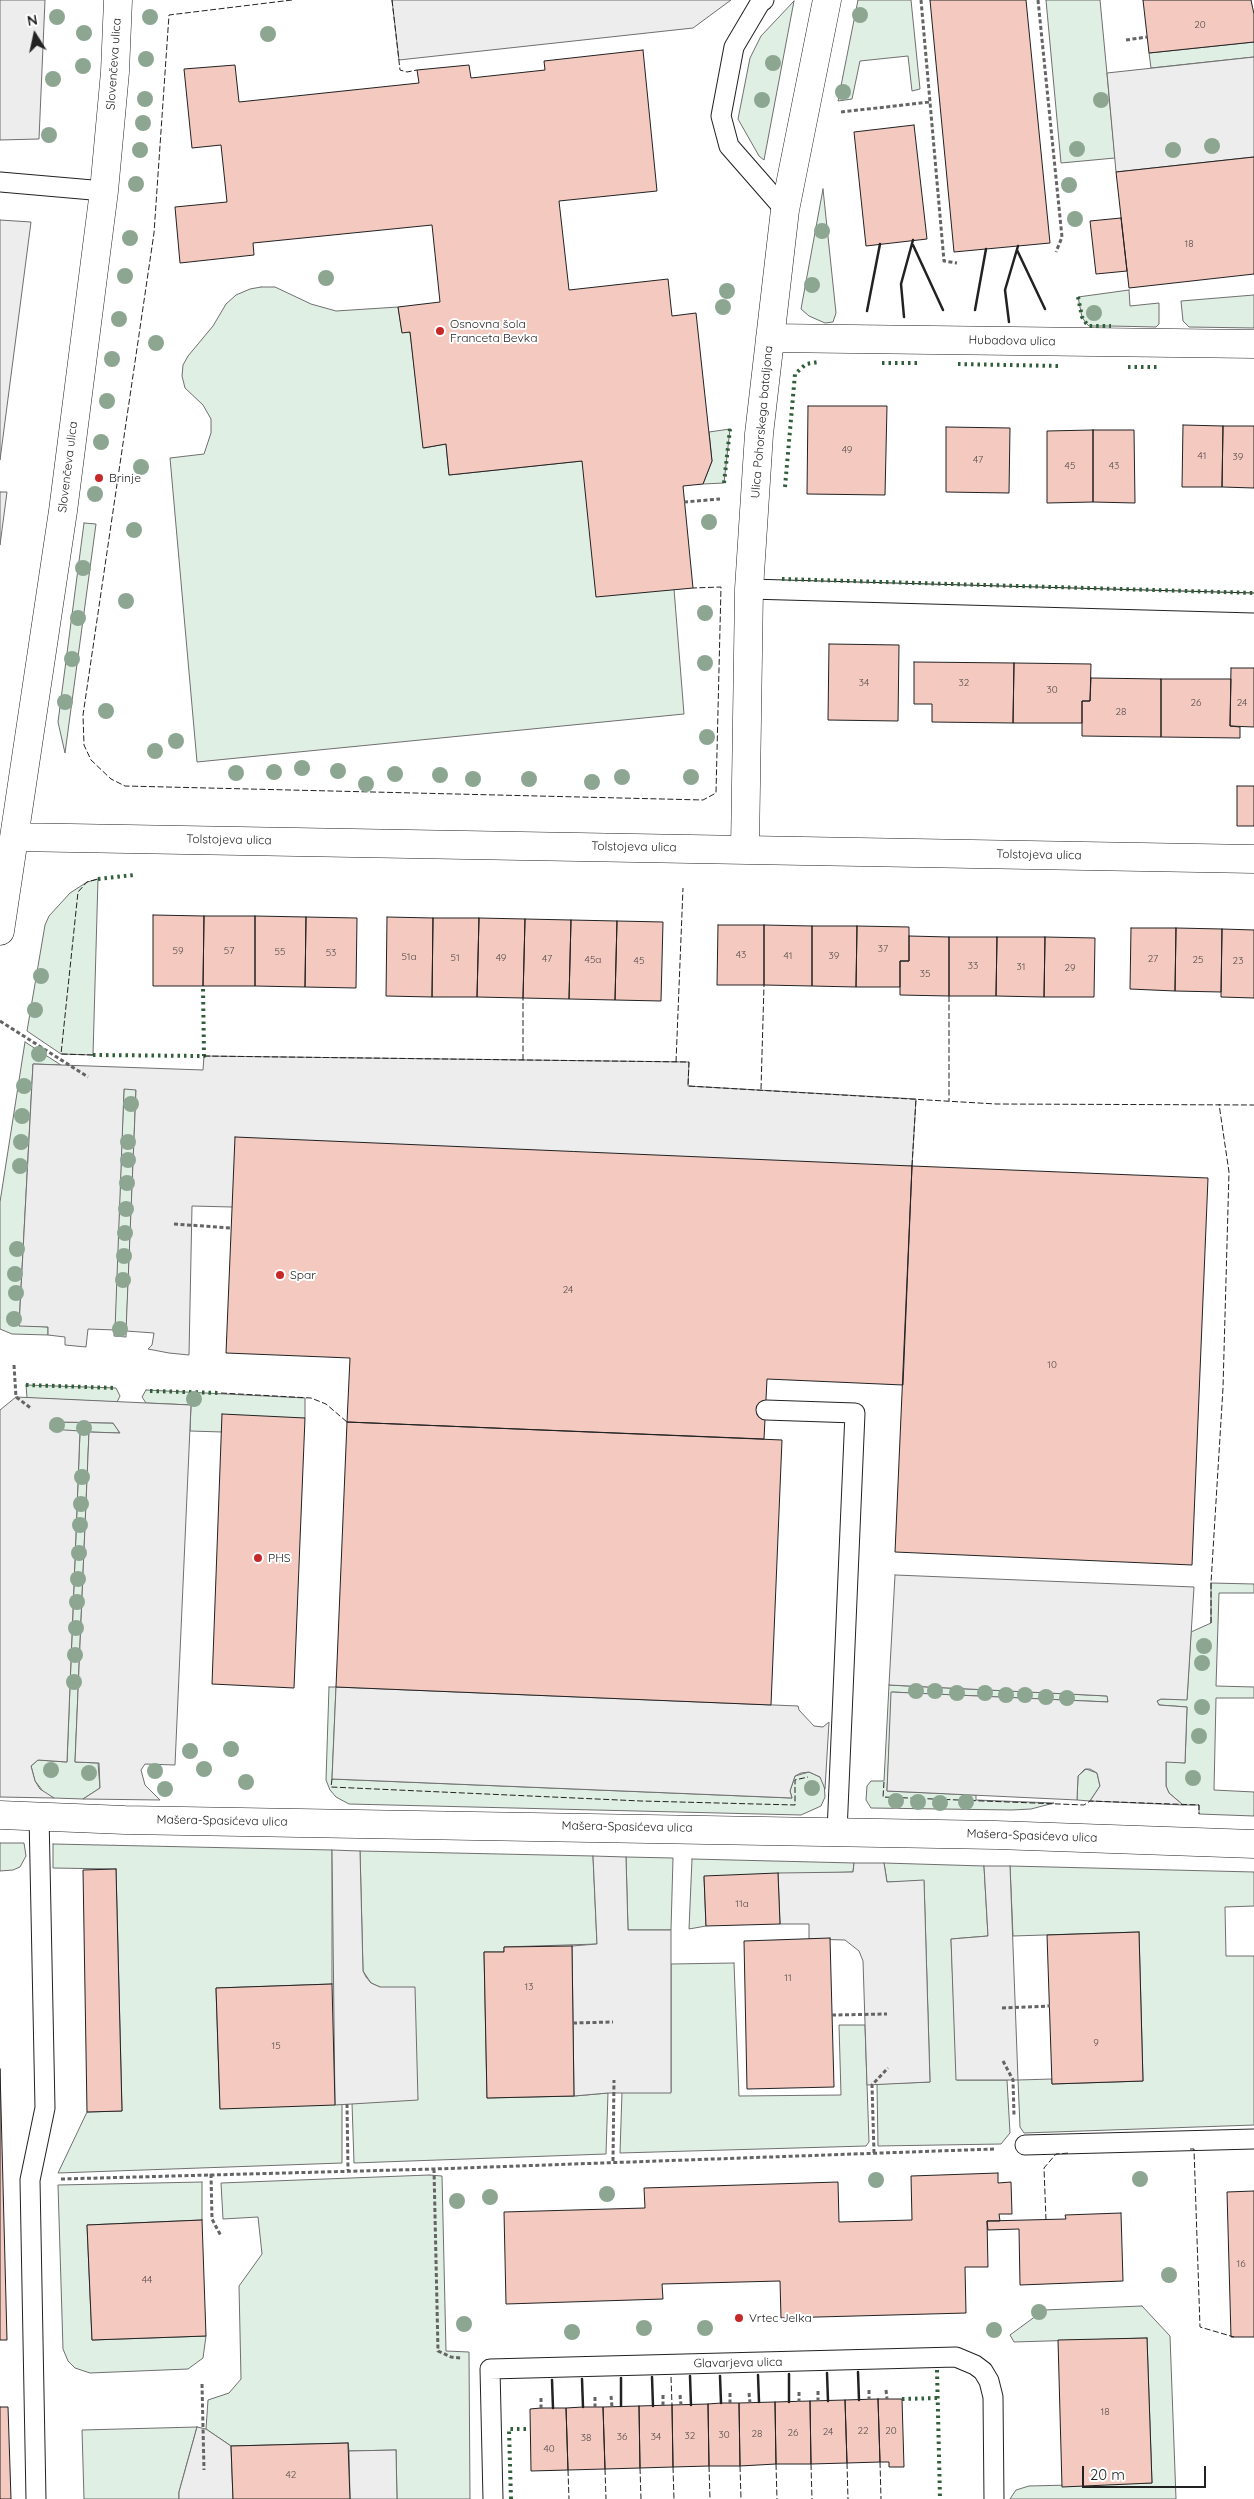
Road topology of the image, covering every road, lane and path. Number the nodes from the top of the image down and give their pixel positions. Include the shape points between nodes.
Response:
1 (118, 0) edge
2 (764, 0) edge
3 (827, 0) edge
4 (920, 0) edge
5 (1038, 0) edge
6 (1147, 38) dead end
7 (1126, 40) dead end
8 (930, 102) junction
9 (832, 113) dead end
10 (0, 182) edge
11 (104, 191) junction
12 (785, 210) junction
13 (1056, 252) dead end
14 (957, 263) dead end
15 (770, 338) junction
16 (1254, 344) edge
17 (749, 589) junction
18 (1254, 603) edge
19 (7, 837) edge
20 (745, 849) junction
21 (1254, 859) edge
22 (0, 931) edge
23 (0, 1021) edge
24 (88, 1077) dead end
25 (174, 1224) dead end
26 (231, 1228) dead end
27 (14, 1365) dead end
28 (32, 1409) dead end
29 (766, 1410) dead end
30 (0, 1815) edge
31 (39, 1815) junction
32 (837, 1832) junction
33 (1254, 1844) edge
34 (1050, 2006) dead end
35 (1002, 2008) dead end
36 (887, 2014) dead end
37 (832, 2015) dead end
38 (613, 2022) dead end
39 (573, 2023) dead end
40 (1003, 2061) dead end
41 (888, 2068) dead end
42 (614, 2080) dead end
43 (347, 2104) dead end
44 (1254, 2139) edge
45 (1020, 2146) junction
46 (874, 2153) junction
47 (612, 2161) junction
48 (434, 2169) junction
49 (348, 2170) junction
50 (212, 2174) junction
51 (30, 2180) junction
52 (221, 2236) dead end
53 (490, 2369) junction
54 (202, 2384) dead end
55 (204, 2470) dead end
56 (36, 2499) edge
57 (493, 2499) edge
58 (994, 2499) edge

1 - 11 street, Slovenčeva ulica
2 - 12 lane via 734,47 721,116 729,146
3 - 12 street, Ulica Pohorskega bataljona
4 - 8 path
5 - 13 path via 1062,237
6 - 7 path
8 - 9 path
8 - 14 path via 944,261
10 - 11 lane
11 - 19 street, Slovenčeva ulica via 63,510
12 - 15 street, Ulica Pohorskega bataljona
15 - 16 street, Hubadova ulica
15 - 17 street, Ulica Pohorskega bataljona via 759,434
17 - 18 lane
17 - 20 street, Ulica Pohorskega bataljona
19 - 20 street, Tolstojeva ulica
19 - 22 street, Slovenčeva ulica
20 - 21 street, Tolstojeva ulica
23 - 24 path
25 - 26 path
27 - 28 path via 16,1397
29 - 32 lane via 855,1413
30 - 31 street, Mašera-Spasićeva ulica
31 - 32 street, Mašera-Spasićeva ulica via 125,1820
31 - 51 lane via 44,2108
32 - 33 street, Mašera-Spasićeva ulica
34 - 35 path
36 - 37 path
38 - 39 path
40 - 45 path via 1013,2080
41 - 46 path via 872,2084
42 - 47 path
43 - 49 path
44 - 45 lane
45 - 46 path
46 - 47 path
47 - 48 path
48 - 49 path
48 - 53 path via 438,2351 451,2357 469,2358
49 - 50 path
50 - 51 path
50 - 52 path via 212,2219
51 - 56 lane
53 - 57 lane
53 - 58 lane, Glavarjeva ulica via 956,2357 983,2371 989,2381 993,2398
54 - 55 path

